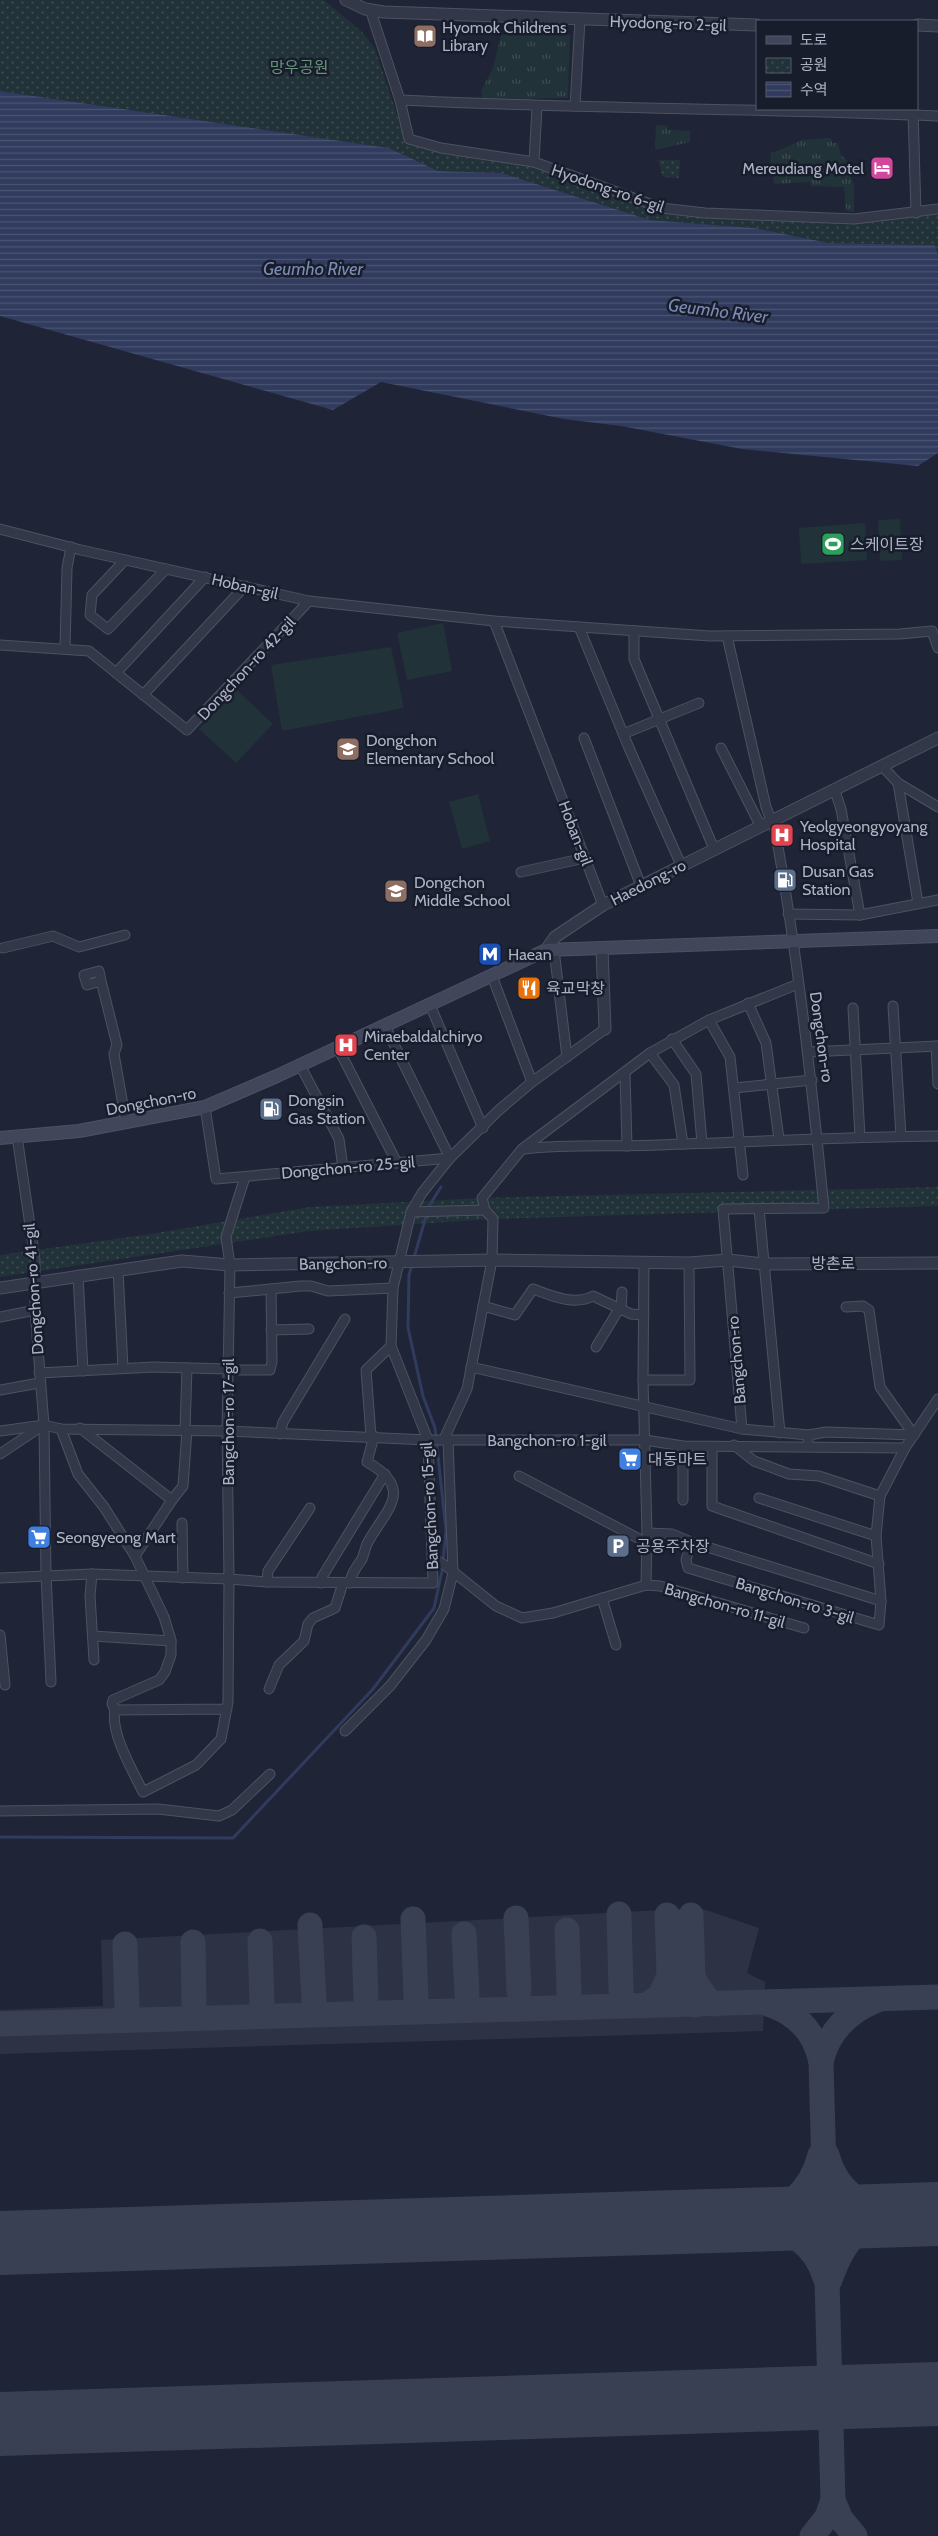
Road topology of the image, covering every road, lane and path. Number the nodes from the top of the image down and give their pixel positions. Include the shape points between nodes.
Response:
1 (346, 0) edge
2 (370, 9) junction
3 (580, 20) junction
4 (756, 25) edge
5 (918, 25) edge
6 (938, 26) edge
7 (400, 100) junction
8 (575, 106) junction
9 (537, 107) junction
10 (756, 110) edge
11 (758, 110) edge
12 (913, 112) edge
13 (938, 116) edge
14 (534, 162) junction
15 (938, 209) edge
16 (916, 213) junction
17 (0, 529) edge
18 (71, 547) junction
19 (125, 560) junction
20 (166, 569) junction
21 (204, 577) junction
22 (245, 586) junction
23 (309, 601) junction
24 (494, 621) junction
25 (580, 627) junction
26 (634, 631) junction
27 (728, 636) junction
28 (0, 644) edge
29 (938, 648) edge
30 (65, 649) junction
31 (116, 673) junction
32 (143, 695) junction
33 (699, 703) dead end
34 (659, 720) junction
35 (623, 734) junction
36 (584, 738) dead end
37 (938, 738) edge
38 (721, 748) dead end
39 (882, 766) junction
40 (898, 783) junction
41 (835, 791) junction
42 (938, 807) edge
43 (772, 819) junction
44 (760, 826) junction
45 (714, 849) junction
46 (586, 858) junction
47 (681, 865) junction
48 (521, 872) dead end
49 (641, 886) junction
50 (938, 900) edge
51 (918, 903) junction
52 (603, 905) junction
53 (788, 914) junction
54 (860, 915) junction
55 (125, 934) dead end
56 (938, 936) edge
57 (792, 941) junction
58 (3, 948) dead end
59 (602, 948) junction
60 (550, 950) junction
61 (492, 976) junction
62 (101, 981) dead end
63 (798, 984) junction
64 (748, 1003) junction
65 (430, 1005) junction
66 (893, 1006) dead end
67 (853, 1008) dead end
68 (709, 1020) junction
69 (386, 1026) junction
70 (605, 1029) joint
71 (672, 1038) junction
72 (937, 1046) edge
73 (338, 1048) junction
74 (896, 1048) junction
75 (855, 1050) junction
76 (808, 1052) junction
77 (650, 1053) junction
78 (567, 1056) junction
79 (300, 1066) junction
80 (625, 1073) junction
81 (812, 1080) junction
82 (532, 1082) junction
83 (772, 1084) junction
84 (938, 1084) edge
85 (734, 1088) junction
86 (205, 1107) junction
87 (126, 1122) junction
88 (483, 1128) junction
89 (17, 1136) junction
90 (860, 1136) junction
91 (901, 1136) junction
92 (938, 1136) edge
93 (819, 1137) junction
94 (0, 1138) edge
95 (779, 1139) junction
96 (741, 1141) junction
97 (702, 1143) junction
98 (684, 1144) junction
99 (627, 1146) junction
100 (522, 1149) junction
101 (450, 1158) junction
102 (398, 1163) junction
103 (343, 1168) junction
104 (743, 1175) dead end
105 (245, 1177) junction
106 (759, 1209) junction
107 (482, 1210) junction
108 (411, 1212) junction
109 (492, 1260) junction
110 (728, 1260) junction
111 (400, 1262) junction
112 (644, 1262) junction
113 (689, 1263) junction
114 (938, 1263) edge
115 (764, 1264) junction
116 (230, 1265) junction
117 (118, 1270) junction
118 (78, 1276) junction
119 (36, 1281) junction
120 (0, 1288) edge
121 (393, 1288) junction
122 (271, 1289) junction
123 (622, 1292) dead end
124 (229, 1293) junction
125 (483, 1306) junction
126 (846, 1308) dead end
127 (35, 1310) junction
128 (620, 1310) junction
129 (644, 1315) junction
130 (0, 1317) edge
131 (345, 1318) dead end
132 (308, 1329) dead end
133 (272, 1330) junction
134 (391, 1346) junction
135 (596, 1347) dead end
136 (471, 1367) junction
137 (123, 1368) junction
138 (187, 1368) junction
139 (83, 1370) junction
140 (228, 1370) junction
141 (39, 1378) junction
142 (643, 1380) junction
143 (0, 1390) edge
144 (938, 1399) edge
145 (644, 1408) junction
146 (44, 1425) junction
147 (80, 1428) junction
148 (61, 1429) junction
149 (186, 1430) junction
150 (742, 1430) junction
151 (0, 1431) edge
152 (227, 1431) junction
153 (780, 1433) junction
154 (280, 1434) junction
155 (914, 1435) junction
156 (372, 1436) junction
157 (809, 1436) junction
158 (445, 1439) junction
159 (428, 1440) junction
160 (645, 1440) junction
161 (734, 1445) junction
162 (682, 1446) junction
163 (807, 1446) junction
164 (712, 1447) junction
165 (905, 1448) junction
166 (0, 1454) edge
167 (385, 1474) junction
168 (519, 1476) dead end
169 (880, 1496) junction
170 (758, 1498) dead end
171 (172, 1500) junction
172 (683, 1500) dead end
173 (310, 1508) dead end
174 (182, 1523) dead end
175 (647, 1533) junction
176 (876, 1536) junction
177 (691, 1542) junction
178 (647, 1543) junction
179 (135, 1556) junction
180 (434, 1559) junction
181 (879, 1564) junction
182 (453, 1573) junction
183 (92, 1574) junction
184 (46, 1575) junction
185 (144, 1576) junction
186 (0, 1578) edge
187 (183, 1578) junction
188 (229, 1579) junction
189 (267, 1582) junction
190 (321, 1583) junction
191 (347, 1583) junction
192 (646, 1585) junction
193 (602, 1598) junction
194 (881, 1601) junction
195 (804, 1628) dead end
196 (0, 1635) edge
197 (93, 1636) junction
198 (171, 1641) junction
199 (616, 1645) dead end
200 (1, 1651) edge
201 (94, 1660) dead end
202 (51, 1682) dead end
203 (5, 1684) dead end
204 (269, 1689) dead end
205 (227, 1709) junction
206 (115, 1710) junction
207 (344, 1732) dead end
208 (270, 1774) dead end
209 (143, 1792) junction
210 (144, 1809) junction
211 (0, 1810) edge

1 - 2 street, Hyodong-ro 2-gil
2 - 3 street, Hyodong-ro 2-gil
2 - 7 street, Hyodong-ro 6-gil
3 - 4 street, Hyodong-ro 2-gil
3 - 8 street
5 - 6 street
7 - 9 street
7 - 14 street, Hyodong-ro 6-gil via 409,139 441,148
8 - 9 street
8 - 10 street
9 - 14 street
11 - 12 street
12 - 13 street
12 - 16 street
14 - 16 street, Hyodong-ro 6-gil via 661,208 705,213 854,218
15 - 16 street, Hyodong-ro 6-gil
17 - 18 street, Hoban-gil
18 - 19 street, Hoban-gil
18 - 30 street via 67,568
19 - 20 street, Hoban-gil
19 - 20 street via 92,594 90,615 108,629
20 - 21 street, Hoban-gil
21 - 22 street, Hoban-gil
21 - 31 street
22 - 23 street, Hoban-gil
22 - 32 street
23 - 24 street, Hoban-gil
23 - 32 street, Dongchon-ro 42-gil via 187,730
24 - 25 street, Hoban-gil
24 - 46 street, Hoban-gil
25 - 26 street, Hoban-gil
25 - 35 street
26 - 27 street, Hoban-gil
26 - 34 street via 634,659
27 - 29 street, Hoban-gil via 932,631
27 - 43 street via 766,807
28 - 30 street, Dongchon-ro 42-gil
30 - 31 street, Dongchon-ro 42-gil via 89,651
31 - 32 street, Dongchon-ro 42-gil
33 - 34 street
34 - 35 street
34 - 45 street
35 - 47 street
36 - 49 street
37 - 39 street, Haedong-ro
38 - 44 street
39 - 40 street
39 - 41 street, Haedong-ro
40 - 42 street
40 - 51 street
41 - 43 street, Haedong-ro
41 - 54 street
43 - 44 street, Haedong-ro
43 - 53 street
44 - 45 street, Haedong-ro
45 - 47 street, Haedong-ro
46 - 48 street
46 - 52 street, Hoban-gil
47 - 49 street, Haedong-ro
49 - 52 street, Haedong-ro
50 - 51 street
51 - 54 street
52 - 60 street, Haedong-ro via 555,936
53 - 54 street
53 - 57 street
55 - 58 street via 79,947 53,936
56 - 57 main road, Dongchon-ro
57 - 59 main road, Dongchon-ro
57 - 63 street, Dongchon-ro
59 - 60 main road, Dongchon-ro
59 - 70 street
60 - 61 main road, Dongchon-ro
60 - 78 street
61 - 65 main road, Dongchon-ro
61 - 82 street
62 - 87 street via 117,1044 114,1054
63 - 64 street
63 - 76 street, Dongchon-ro
64 - 68 street
64 - 83 street via 766,1043
65 - 69 main road, Dongchon-ro
65 - 88 street
66 - 74 street
67 - 75 street
68 - 71 street
68 - 85 street via 730,1057
69 - 73 main road, Dongchon-ro
69 - 101 street
70 - 78 street, Bangchon-ro 15-gil
71 - 77 street
71 - 97 street via 696,1074
72 - 74 street
72 - 84 street
73 - 79 main road, Dongchon-ro
73 - 102 street
74 - 75 street
74 - 91 street
75 - 76 street
75 - 90 street
76 - 81 street, Dongchon-ro
77 - 80 street
77 - 98 street via 674,1084
78 - 82 street, Bangchon-ro 15-gil
79 - 86 main road, Dongchon-ro
79 - 103 street via 339,1139
80 - 99 street
80 - 100 street
81 - 83 street
81 - 93 street, Dongchon-ro
82 - 88 street, Bangchon-ro 15-gil
83 - 85 street
83 - 95 street
85 - 96 street
86 - 87 main road, Dongchon-ro
86 - 105 street, Dongchon-ro 25-gil via 216,1180
87 - 89 main road, Dongchon-ro via 79,1131
88 - 101 street, Bangchon-ro 15-gil
89 - 94 main road, Dongchon-ro
89 - 119 street, Dongchon-ro 41-gil
90 - 91 street
90 - 93 street
91 - 92 street
93 - 95 street
93 - 106 street, Bangchon-ro via 824,1208
95 - 96 street
96 - 97 street
96 - 104 street
97 - 98 street
98 - 99 street
99 - 100 street via 561,1145
100 - 107 street via 482,1198
101 - 102 street, Dongchon-ro 25-gil
101 - 108 street, Bangchon-ro 15-gil
102 - 103 street, Dongchon-ro 25-gil
103 - 105 street, Dongchon-ro 25-gil
105 - 116 street via 226,1237
106 - 110 street, Bangchon-ro via 723,1209
106 - 115 street
107 - 108 street
107 - 109 street via 494,1219
108 - 111 street, Bangchon-ro 15-gil
109 - 111 street, Bangchon-ro
109 - 112 street, Bangchon-ro
109 - 125 street
110 - 113 street, Bangchon-ro
110 - 115 street, 방촌로
110 - 150 street, Bangchon-ro
111 - 116 street, Bangchon-ro
111 - 121 street, Bangchon-ro 15-gil
112 - 113 street, Bangchon-ro
112 - 129 street, Bangchon-ro 11-gil
113 - 142 street via 690,1380
114 - 115 street, 방촌로
115 - 153 street
116 - 117 street, Bangchon-ro via 182,1261
116 - 124 street, Bangchon-ro 17-gil
117 - 118 street, Bangchon-ro
117 - 137 street
118 - 119 street, Bangchon-ro
118 - 139 street
119 - 120 street, Bangchon-ro
119 - 127 street, Dongchon-ro 41-gil
121 - 122 street via 328,1291 306,1286
121 - 134 street, Bangchon-ro 15-gil
122 - 124 street
122 - 133 street
123 - 128 street
124 - 140 street, Bangchon-ro 17-gil
125 - 128 street via 515,1315 533,1290 583,1301 593,1296
125 - 136 street
126 - 155 street via 863,1306 869,1310 880,1388
127 - 130 street
127 - 141 street, Dongchon-ro 41-gil
128 - 129 street
128 - 135 street
129 - 142 street, Bangchon-ro 11-gil
131 - 154 street via 283,1422
132 - 133 street
133 - 140 street via 270,1370
134 - 156 street via 366,1370
134 - 159 street, Bangchon-ro 15-gil
136 - 145 street
136 - 158 street via 467,1389
137 - 138 street
137 - 139 street
138 - 140 street
138 - 149 street
139 - 141 street
140 - 152 street, Bangchon-ro 17-gil
141 - 143 street
141 - 146 street, Dongchon-ro 41-gil
142 - 145 street, Bangchon-ro 11-gil
144 - 155 street
145 - 150 street
145 - 160 street, Bangchon-ro 11-gil
146 - 148 street
146 - 151 street
146 - 166 street
146 - 184 street, Dongchon-ro 41-gil
147 - 148 street
147 - 149 street
147 - 171 street
148 - 179 street via 78,1474 104,1507
149 - 152 street
149 - 171 street via 183,1486
150 - 153 street
152 - 154 street
152 - 188 street, Bangchon-ro 17-gil
153 - 157 street
154 - 156 street
155 - 157 street via 826,1432
155 - 165 street
156 - 159 street
156 - 167 street via 367,1462
157 - 163 street
158 - 159 street, Bangchon-ro 1-gil
158 - 160 street, Bangchon-ro 1-gil
158 - 182 street
159 - 180 street, Bangchon-ro 15-gil
160 - 162 street, Bangchon-ro 1-gil
160 - 175 street, Bangchon-ro 11-gil
161 - 163 street, Bangchon-ro 1-gil
161 - 164 street, Bangchon-ro 1-gil
161 - 169 street via 754,1460 789,1474 819,1476
162 - 164 street, Bangchon-ro 1-gil
162 - 172 street
163 - 165 street, Bangchon-ro 1-gil
164 - 181 street via 712,1506
165 - 169 street, Bangchon-ro 3-gil
167 - 190 street
167 - 191 street via 392,1489 392,1502
168 - 178 street
169 - 176 street, Bangchon-ro 3-gil
170 - 176 street
171 - 179 street
173 - 189 street via 268,1571
174 - 187 street
175 - 177 street via 672,1534
175 - 178 street, Bangchon-ro 11-gil
176 - 181 street, Bangchon-ro 3-gil
177 - 194 street, Bangchon-ro 3-gil
177 - 194 street, Bangchon-ro 3-gil via 686,1560 688,1568 879,1625
178 - 192 street, Bangchon-ro 11-gil
179 - 185 street
180 - 182 street
180 - 191 street, Bangchon-ro 15-gil via 433,1583
181 - 194 street, Bangchon-ro 3-gil
182 - 193 street, Bangchon-ro 11-gil via 496,1606 522,1618 553,1613
182 - 207 street via 444,1609 426,1640 390,1686
183 - 184 street, Bangchon-ro 15-gil
183 - 185 street, Bangchon-ro 15-gil
183 - 197 street
184 - 186 street, Bangchon-ro 15-gil
184 - 202 street, Dongchon-ro 41-gil
185 - 187 street, Bangchon-ro 15-gil
185 - 198 street via 164,1617
187 - 188 street, Bangchon-ro 15-gil
188 - 189 street, Bangchon-ro 15-gil
188 - 205 street
189 - 190 street, Bangchon-ro 15-gil
190 - 191 street, Bangchon-ro 15-gil
191 - 204 street via 335,1608 313,1618 308,1624 304,1641 279,1665
192 - 193 street, Bangchon-ro 11-gil
192 - 195 street, Bangchon-ro 11-gil via 660,1586
193 - 199 street
196 - 200 street
197 - 198 street
197 - 201 street
198 - 206 street via 171,1655 165,1672 158,1680 113,1700
200 - 203 street
205 - 206 street
205 - 209 street via 221,1739 206,1756 196,1765
206 - 209 street via 113,1717 120,1742
208 - 210 street via 226,1814
209 - 210 street
210 - 211 street

